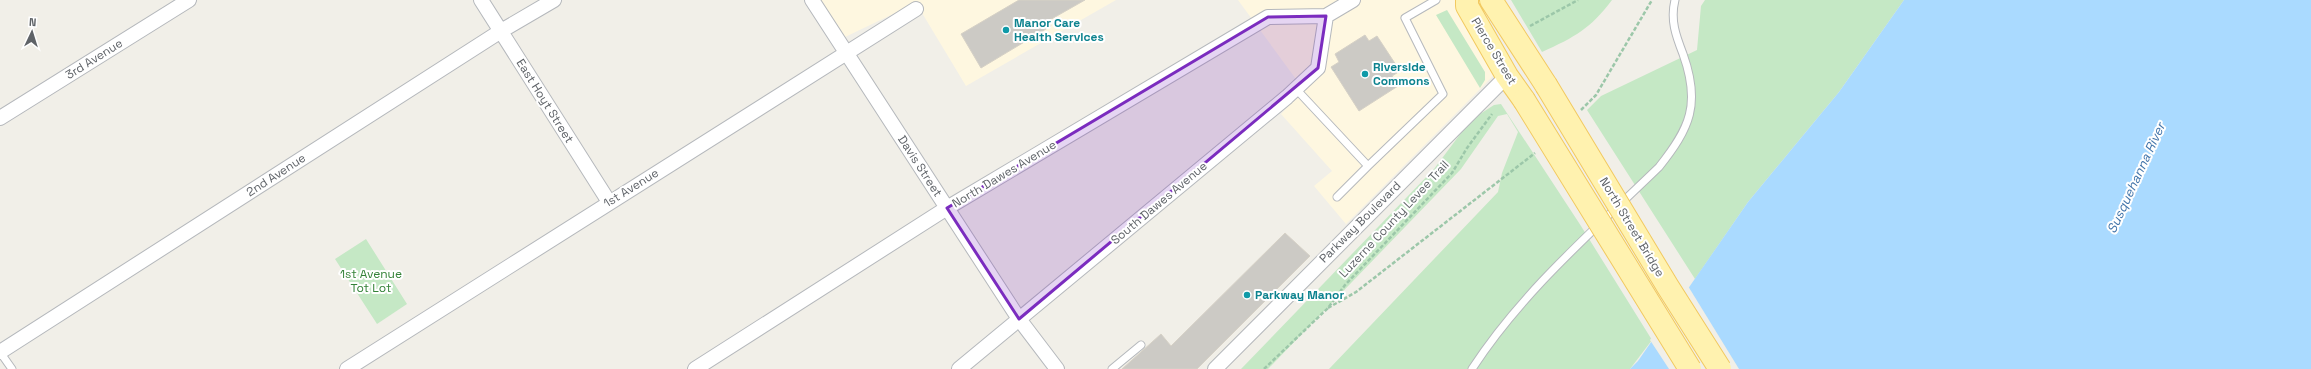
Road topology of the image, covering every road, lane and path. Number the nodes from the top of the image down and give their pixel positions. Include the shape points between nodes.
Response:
1 (189, 0) edge
2 (481, 0) edge
3 (554, 0) edge
4 (812, 0) edge
5 (1353, 0) edge
6 (1436, 0) edge
7 (1467, 0) edge
8 (1491, 0) edge
9 (1578, 0) edge
10 (1652, 0) edge
11 (1675, 0) edge
12 (916, 9) dead end
13 (1326, 16) junction
14 (1529, 27) dead end
15 (501, 31) junction
16 (847, 51) junction
17 (1507, 76) junction
18 (1546, 85) joint
19 (1296, 89) junction
20 (1596, 95) dead end
21 (1524, 100) joint
22 (1496, 109) dead end
23 (0, 118) edge
24 (1522, 164) dead end
25 (1368, 166) junction
26 (1337, 197) dead end
27 (609, 202) junction
28 (947, 208) junction
29 (1328, 308) junction
30 (1019, 319) junction
31 (1141, 345) dead end
32 (0, 352) edge
33 (12, 369) edge
34 (347, 369) edge
35 (695, 369) edge
36 (959, 369) edge
37 (1057, 369) edge
38 (1112, 369) edge
39 (1215, 369) edge
40 (1264, 369) edge
41 (1472, 369) edge
42 (1690, 369) edge
43 (1720, 369) edge

1 - 23 street, 3rd Avenue
2 - 15 street, East Hoyt Street
3 - 15 street, 2nd Avenue
4 - 16 street, Davis Street
5 - 13 street
6 - 25 lane via 1404,18 1442,94
7 - 17 main road, Pierce Street via 1467,6
8 - 18 main road, Pierce Street
9 - 14 path
10 - 20 path
11 - 41 lane via 1674,29 1687,66 1692,100 1689,122 1676,145 1658,167 1534,290 1486,347
12 - 16 street, 1st Avenue
13 - 19 street, South Dawes Avenue via 1318,68
13 - 28 street, North Dawes Avenue via 1268,17
15 - 27 street, East Hoyt Street
15 - 32 street, 2nd Avenue
16 - 27 street, 1st Avenue
16 - 28 street, Davis Street
17 - 21 main road, Pierce Street
17 - 39 street, Parkway Boulevard
18 - 43 main road, North Street Bridge, bridge
19 - 25 lane
19 - 30 street, South Dawes Avenue
21 - 42 main road, North Street Bridge, bridge
22 - 29 path, Luzerne County Levee Trail via 1481,127 1452,173 1346,285
24 - 29 path, Luzerne County Levee Trail via 1356,292
25 - 26 lane
27 - 34 street, 1st Avenue
28 - 30 street, Davis Street
28 - 35 street, North Dawes Avenue
29 - 40 path, Luzerne County Levee Trail
30 - 36 street, South Dawes Avenue
30 - 37 street, Davis Street
31 - 38 lane
32 - 33 lane

